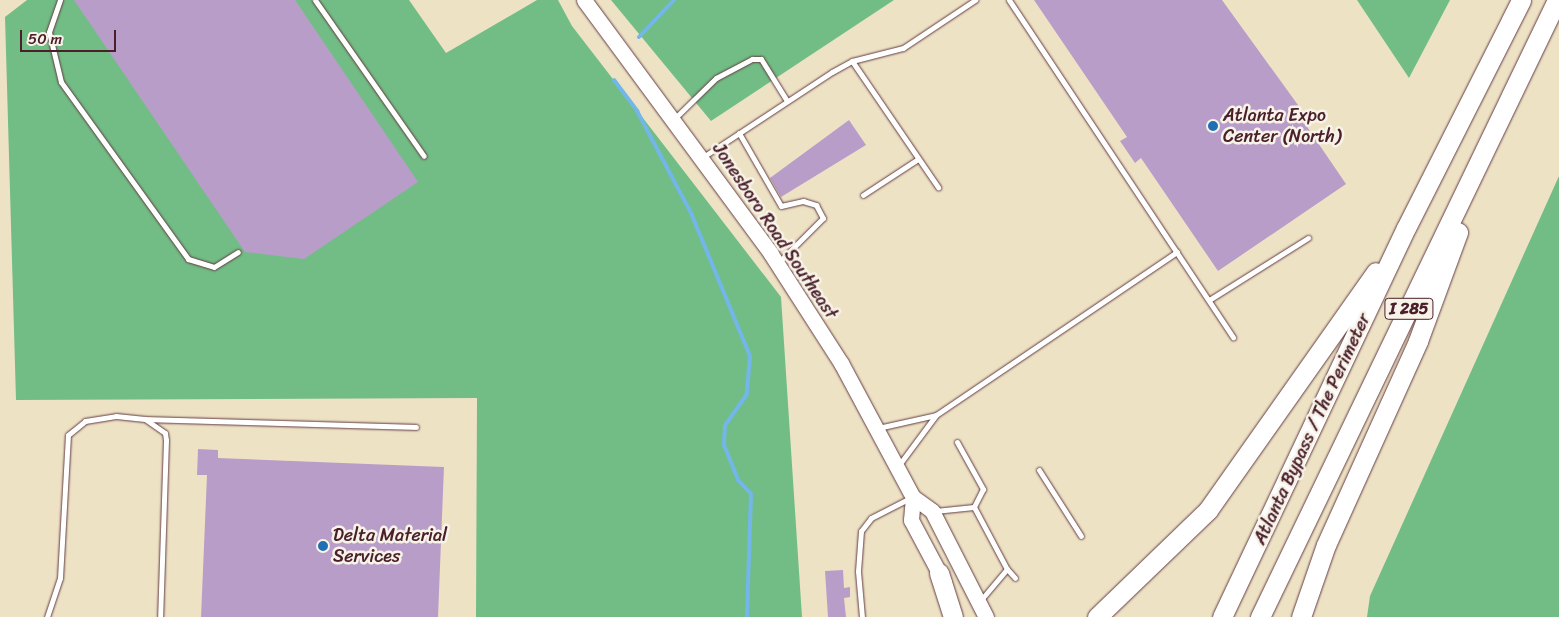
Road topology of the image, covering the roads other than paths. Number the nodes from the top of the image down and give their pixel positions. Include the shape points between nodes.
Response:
1 (60, 0) edge
2 (315, 0) edge
3 (584, 0) edge
4 (975, 0) edge
5 (1009, 0) edge
6 (1521, 0) edge
7 (1557, 0) edge
8 (852, 61) junction
9 (787, 101) junction
10 (674, 120) junction
11 (739, 133) junction
12 (1486, 151) junction
13 (424, 156) dead end
14 (702, 158) junction
15 (918, 158) junction
16 (938, 187) dead end
17 (863, 195) dead end
18 (1406, 228) junction
19 (1308, 238) dead end
20 (238, 252) dead end
21 (1177, 252) junction
22 (778, 264) junction
23 (1209, 300) junction
24 (1233, 337) dead end
25 (936, 415) junction
26 (145, 419) junction
27 (416, 427) dead end
28 (876, 428) junction
29 (957, 442) dead end
30 (897, 467) junction
31 (1039, 470) dead end
32 (913, 497) junction
33 (974, 507) junction
34 (932, 511) junction
35 (1081, 536) dead end
36 (1007, 569) junction
37 (939, 573) junction
38 (1015, 578) dead end
39 (979, 603) junction
40 (47, 617) edge
41 (160, 617) edge
42 (862, 617) edge
43 (953, 617) edge
44 (960, 617) edge
45 (986, 617) edge
46 (1097, 617) edge
47 (1222, 617) edge
48 (1260, 617) edge
49 (1301, 617) edge

1 - 20 lane via 49,32 61,82 188,259 214,267
2 - 13 lane
3 - 10 main road, Jonesboro Road Southeast
4 - 8 lane via 903,48
5 - 21 lane
6 - 18 highway, Atlanta Bypass / The Perimeter / I 285
7 - 12 highway, Atlanta Bypass / The Perimeter / I 285
8 - 9 lane
8 - 15 lane
9 - 10 lane via 761,59 752,59 716,78
9 - 11 lane
10 - 14 main road, Jonesboro Road Southeast
11 - 14 lane
11 - 22 lane via 781,206 803,200 816,205 823,218
12 - 48 highway, Atlanta Bypass / The Perimeter / I 285
12 - 49 highway via 1418,341 1326,545
14 - 22 main road, Jonesboro Road Southeast
15 - 16 lane
15 - 17 lane
18 - 46 highway via 1218,497 1164,557
18 - 47 highway, Atlanta Bypass / The Perimeter / I 285
19 - 23 lane
21 - 23 lane
21 - 25 lane
22 - 28 main road, Jonesboro Road Southeast via 841,363
23 - 24 lane
25 - 28 lane
25 - 30 lane
26 - 27 lane
26 - 40 lane via 116,416 86,421 68,435 60,578
26 - 41 lane via 165,433 169,452
28 - 30 main road, Jonesboro Road Southeast
29 - 33 lane via 983,489
30 - 32 main road, Jonesboro Road Southeast
31 - 35 lane
32 - 34 main road, Jonesboro Road Southeast
32 - 37 main road via 911,520
32 - 42 lane via 871,518 861,531 858,570
33 - 34 lane
33 - 36 lane
34 - 39 main road, Jonesboro Road Southeast
36 - 38 lane
36 - 39 lane
37 - 43 highway
37 - 44 main road
39 - 45 main road, Jonesboro Road Southeast

